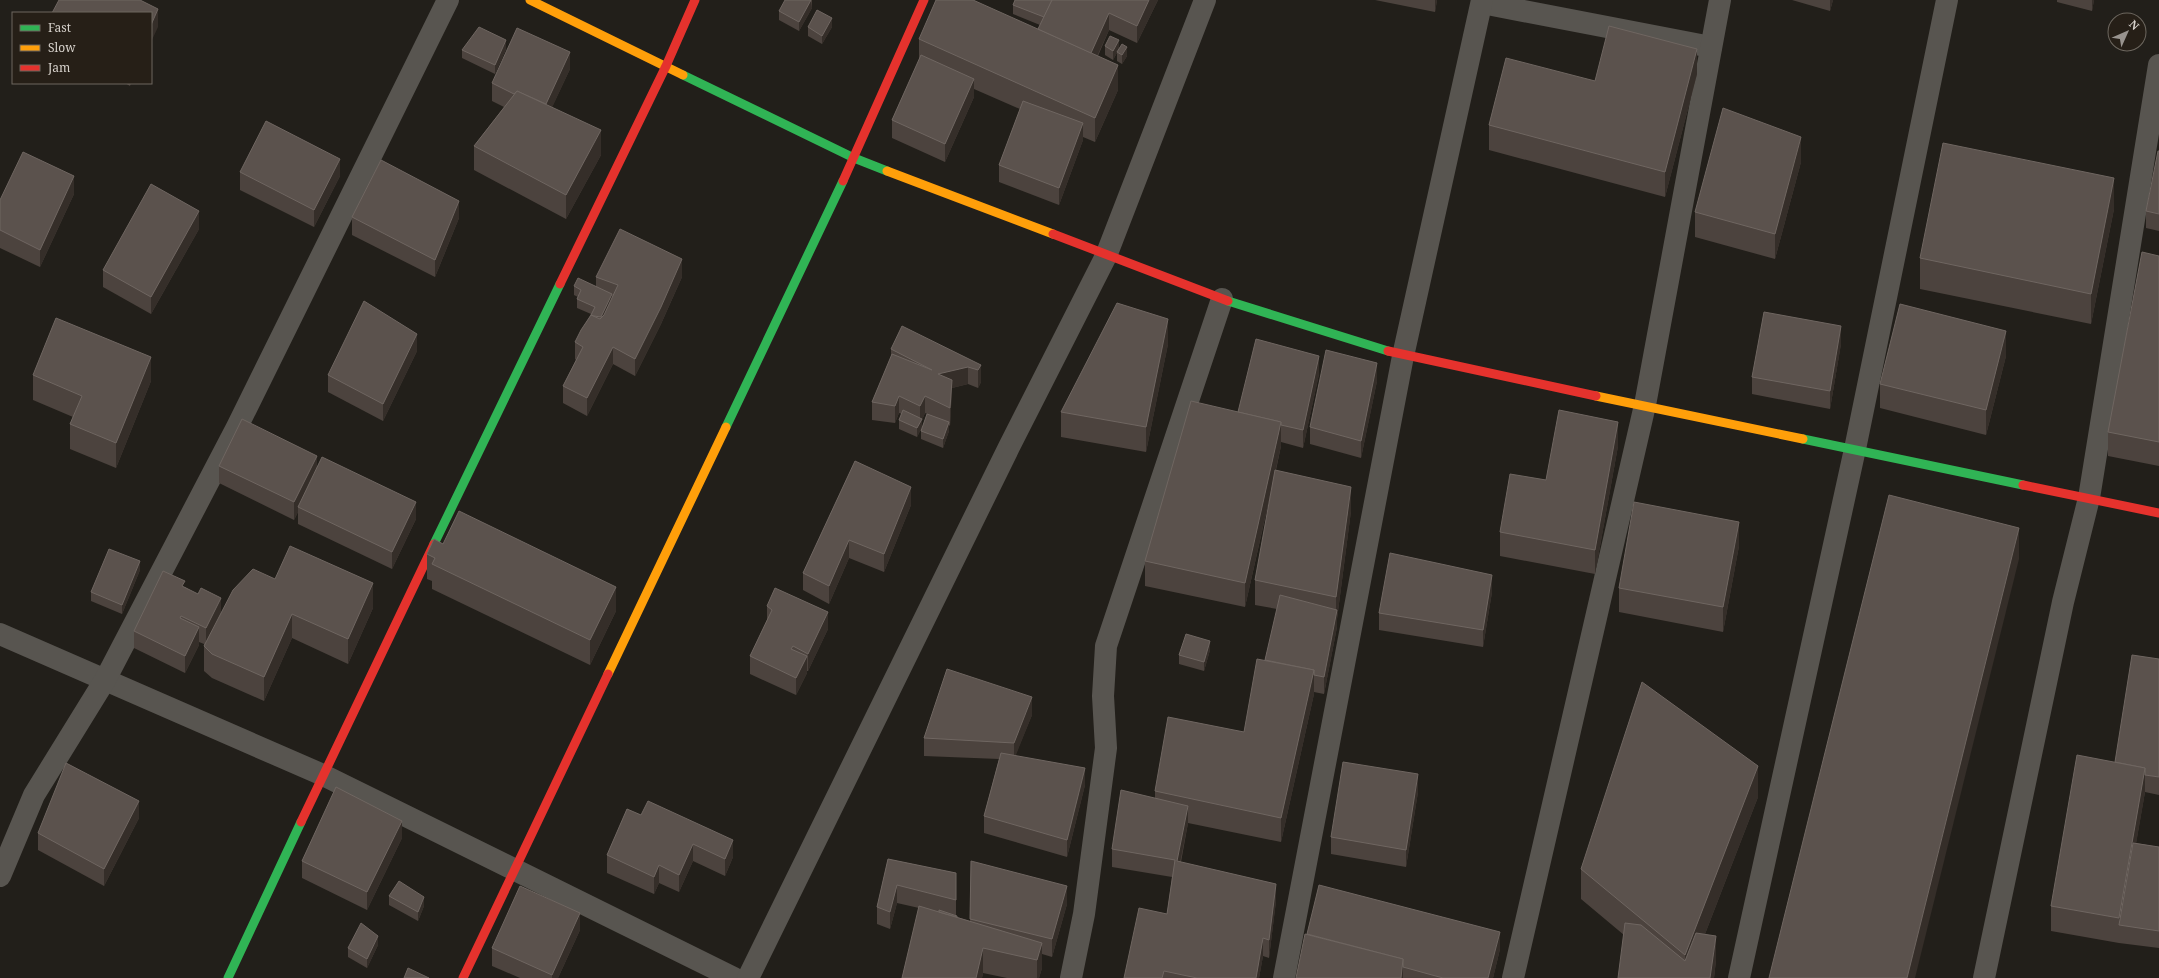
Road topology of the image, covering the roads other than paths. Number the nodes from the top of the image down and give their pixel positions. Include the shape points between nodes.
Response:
1 (448, 0) edge
2 (530, 0) edge
3 (695, 0) edge
4 (924, 0) edge
5 (1205, 0) edge
6 (1720, 0) edge
7 (1947, 0) edge
8 (1482, 2) edge
9 (1711, 47) junction
10 (2159, 65) edge
11 (666, 66) junction
12 (854, 158) junction
13 (1106, 256) junction
14 (1222, 299) junction
15 (1403, 356) junction
16 (1645, 405) junction
17 (1855, 449) junction
18 (2089, 498) junction
19 (2159, 513) edge
20 (0, 634) edge
21 (105, 680) junction
22 (323, 775) junction
23 (515, 870) junction
24 (0, 876) edge
25 (228, 978) edge
26 (463, 978) edge
27 (734, 978) edge
28 (748, 978) edge
29 (1071, 978) edge
30 (1284, 978) edge
31 (1513, 978) edge
32 (1739, 978) edge
33 (1984, 978) edge

1 - 21 street via 237,427
2 - 11 street
3 - 11 street
4 - 12 street
5 - 13 street
6 - 9 street
7 - 17 street
8 - 9 street
8 - 15 street
9 - 16 street
10 - 18 street
11 - 12 street
11 - 22 street
12 - 13 street
12 - 23 street
13 - 14 street
13 - 28 street
14 - 15 street
14 - 29 street via 1106,646 1103,696 1106,748 1084,914
15 - 16 street
15 - 30 street
16 - 17 street
16 - 31 street
17 - 18 street
17 - 32 street
18 - 19 street
18 - 33 street via 2063,602
20 - 21 street
21 - 22 street
21 - 24 street via 34,795
22 - 23 street
22 - 25 street
23 - 26 street
23 - 27 street

